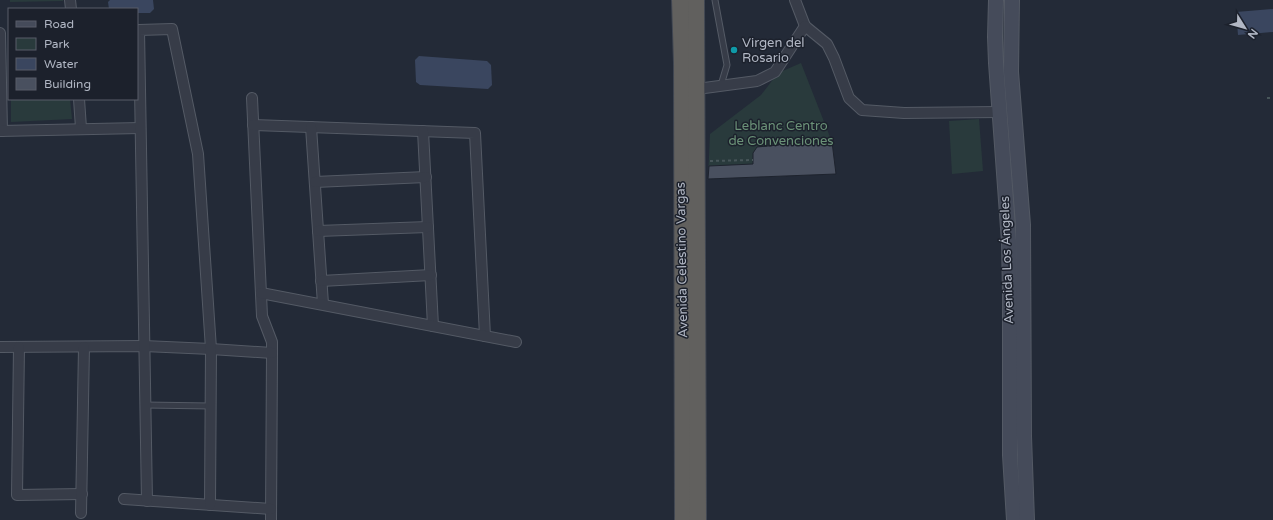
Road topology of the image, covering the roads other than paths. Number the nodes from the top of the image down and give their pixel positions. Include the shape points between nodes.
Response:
1 (680, 0) edge
2 (696, 0) edge
3 (715, 0) edge
4 (795, 0) edge
5 (996, 0) edge
6 (1012, 0) edge
7 (805, 26) junction
8 (0, 33) edge
9 (722, 85) junction
10 (697, 89) junction
11 (252, 98) dead end
12 (79, 100) edge
13 (999, 112) junction
14 (689, 123) junction
15 (253, 125) junction
16 (311, 127) junction
17 (81, 128) junction
18 (140, 128) junction
19 (1, 131) edge
20 (423, 131) junction
21 (426, 177) junction
22 (315, 182) junction
23 (689, 223) junction
24 (428, 227) junction
25 (318, 231) junction
26 (431, 275) junction
27 (321, 281) junction
28 (261, 293) junction
29 (323, 304) junction
30 (433, 326) junction
31 (485, 336) junction
32 (516, 342) dead end
33 (84, 346) junction
34 (144, 346) junction
35 (0, 347) edge
36 (19, 347) junction
37 (212, 349) junction
38 (272, 353) junction
39 (690, 398) junction
40 (145, 405) junction
41 (211, 406) junction
42 (82, 494) junction
43 (124, 499) dead end
44 (146, 501) junction
45 (210, 505) junction
46 (271, 509) junction
47 (81, 513) dead end
48 (271, 520) edge
49 (683, 520) edge
50 (698, 520) edge
51 (1014, 520) edge
52 (1028, 520) edge

1 - 14 highway, Avenida Celestino Vargas via 682,63
2 - 10 highway, Avenida Celestino Vargas
3 - 9 lane via 727,65
4 - 7 street
5 - 13 main road, Avenida Los Ángeles
6 - 52 main road, Avenida Los Ángeles via 1011,72 1023,225 1024,436
7 - 9 street via 770,76 757,81
7 - 13 street via 827,44 849,98 862,110 904,113
8 - 19 street
9 - 10 street
10 - 14 highway, Avenida Celestino Vargas
11 - 15 street
12 - 17 street
13 - 51 main road, Avenida Los Ángeles via 1009,249 1010,455
14 - 23 highway, Avenida Celestino Vargas
14 - 23 highway, Avenida Celestino Vargas via 697,161
15 - 16 street
15 - 28 street
16 - 20 street
16 - 22 street
17 - 18 street
17 - 19 street
18 - 34 street
18 - 37 street via 139,30 172,29 198,154
20 - 21 street
20 - 31 street via 476,133
21 - 22 street
21 - 24 street
22 - 25 street
23 - 39 highway, Avenida Celestino Vargas
24 - 25 street
24 - 26 street
25 - 27 street
26 - 27 street
26 - 30 street
27 - 29 street
28 - 29 street
28 - 38 street via 262,316 272,342
29 - 30 street
30 - 31 street
31 - 32 street
33 - 34 street
33 - 36 street
33 - 42 street
34 - 37 street
34 - 40 street
35 - 36 street
36 - 42 street via 17,495
37 - 38 street
37 - 41 street
38 - 46 street
39 - 49 highway, Avenida Celestino Vargas
39 - 50 highway, Avenida Celestino Vargas
40 - 41 lane
40 - 44 street
41 - 45 street
42 - 47 street
43 - 44 street
44 - 45 street
45 - 46 street
46 - 48 street

